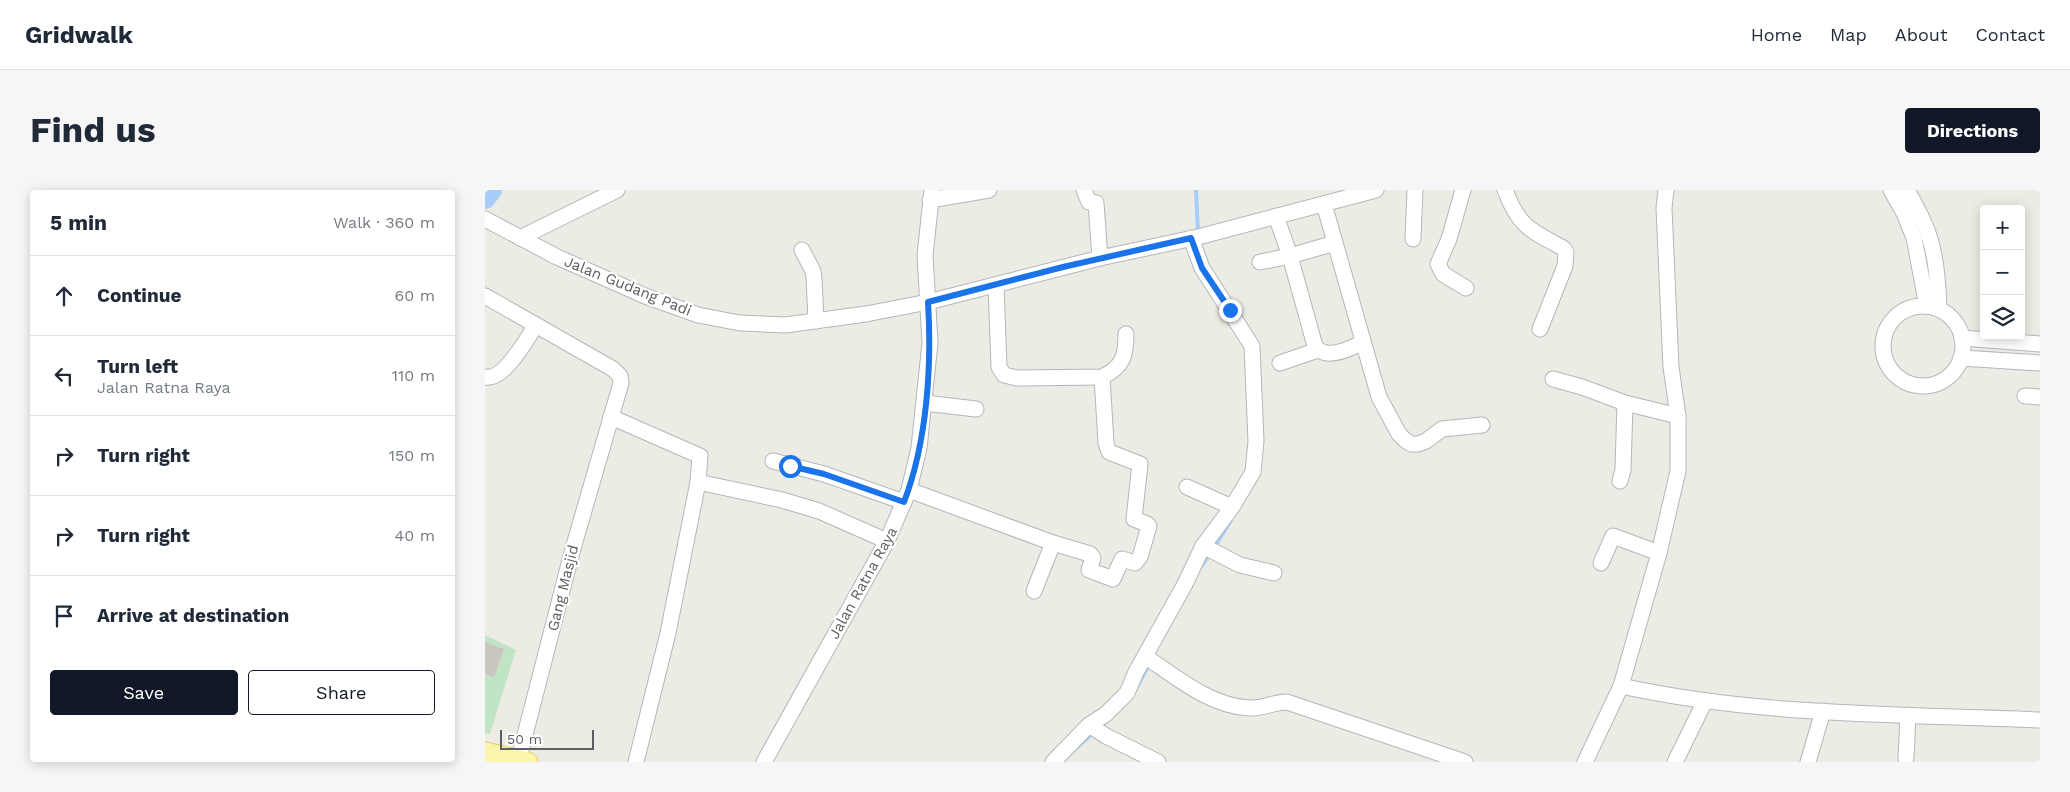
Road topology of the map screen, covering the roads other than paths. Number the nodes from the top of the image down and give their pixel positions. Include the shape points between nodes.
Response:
1 (617, 190) edge
2 (989, 190) edge
3 (1084, 190) edge
4 (1376, 190) edge
5 (1415, 190) edge
6 (1463, 190) edge
7 (1505, 190) edge
8 (1665, 190) edge
9 (1891, 190) edge
10 (1907, 190) edge
11 (931, 195) edge
12 (1324, 204) junction
13 (1276, 216) junction
14 (486, 222) edge
15 (1199, 236) junction
16 (520, 238) junction
17 (1413, 239) dead end
18 (1335, 242) junction
19 (802, 250) dead end
20 (1289, 256) junction
21 (1100, 258) junction
22 (1260, 262) dead end
23 (996, 285) junction
24 (1467, 288) dead end
25 (485, 296) edge
26 (928, 302) junction
27 (1933, 308) junction
28 (816, 321) junction
29 (536, 325) junction
30 (1540, 329) dead end
31 (1126, 334) dead end
32 (1962, 338) junction
33 (1363, 342) junction
34 (2040, 344) edge
35 (1317, 350) junction
36 (1961, 358) junction
37 (1280, 362) dead end
38 (2040, 363) edge
39 (485, 377) edge
40 (1103, 377) junction
41 (1553, 379) dead end
42 (925, 402) junction
43 (1625, 403) junction
44 (976, 409) dead end
45 (1679, 416) junction
46 (611, 417) junction
47 (1482, 425) dead end
48 (773, 462) dead end
49 (1620, 481) dead end
50 (698, 482) junction
51 (1187, 488) dead end
52 (906, 496) junction
53 (1232, 507) junction
54 (887, 541) junction
55 (1053, 543) junction
56 (1212, 551) junction
57 (1659, 554) junction
58 (1601, 563) dead end
59 (1274, 573) dead end
60 (1034, 591) dead end
61 (1148, 658) junction
62 (1621, 686) junction
63 (1705, 701) junction
64 (1823, 711) junction
65 (1908, 715) junction
66 (2040, 720) edge
67 (1096, 730) junction
68 (485, 752) edge
69 (1906, 758) dead end
70 (521, 761) edge
71 (636, 762) edge
72 (764, 762) edge
73 (1053, 762) edge
74 (1158, 762) edge
75 (1465, 762) edge
76 (1585, 762) edge
77 (1675, 762) edge
78 (1808, 762) edge

1 - 16 street
2 - 11 street
3 - 21 street via 1089,202 1096,203
4 - 12 street, Jalan Gudang Padi
5 - 17 street
6 - 24 street via 1438,264 1443,274
7 - 30 street via 1523,224 1567,252 1565,266
8 - 45 street via 1663,208 1671,368
9 - 27 street via 1914,238
10 - 27 street via 1932,246
11 - 26 street, Jalan Ratna Raya via 925,255
12 - 13 street, Jalan Gudang Padi
12 - 18 street
13 - 15 street, Jalan Gudang Padi
13 - 20 street
14 - 16 street, Jalan Gudang Padi
15 - 21 street, Jalan Gudang Padi
15 - 53 street via 1202,268 1245,333 1254,354 1255,462 1248,483
16 - 28 street, Jalan Gudang Padi via 645,296 698,315 763,325
18 - 20 street
18 - 33 street
19 - 28 street via 813,271
20 - 22 street
20 - 35 street
21 - 23 street, Jalan Gudang Padi
23 - 26 street, Jalan Gudang Padi
23 - 40 street via 999,367 1004,375 1017,378
25 - 29 street
26 - 28 street, Jalan Gudang Padi
26 - 42 street, Jalan Ratna Raya via 930,342
27 - 32 street via 1950,316
27 - 36 street via 1906,310 1890,323 1883,343 1890,368 1910,383 1931,385 1950,375
29 - 39 street via 503,372 495,377
29 - 46 street, Gang Masjid via 620,376
31 - 40 street via 1125,354 1119,366
32 - 34 street
32 - 36 street
33 - 35 street via 1335,352
33 - 47 street via 1382,406 1405,440 1418,444 1442,429
35 - 37 street
36 - 38 street
40 - 55 street via 1105,443 1109,452 1140,464 1134,519 1149,526 1135,562 1122,559 1113,579 1089,570 1093,558 1090,554
41 - 43 street
42 - 44 street
42 - 52 street, Jalan Ratna Raya via 919,448
43 - 45 street
43 - 49 street
45 - 57 street via 1678,471
46 - 50 street via 701,456
46 - 70 street, Gang Masjid via 572,552
48 - 52 street
50 - 54 street via 819,511
50 - 71 street via 668,633
51 - 53 street
52 - 54 street, Jalan Ratna Raya
52 - 55 street
53 - 56 street
54 - 72 street, Jalan Ratna Raya
55 - 60 street
56 - 59 street via 1240,565
56 - 61 street via 1185,584
57 - 58 street via 1613,536
57 - 62 street
61 - 67 street via 1127,693 1099,720
61 - 75 street via 1209,698 1229,705 1262,708 1287,702
62 - 63 street
62 - 76 street
63 - 64 street
63 - 77 street
64 - 65 street
64 - 78 street
65 - 66 street
65 - 69 street
67 - 73 street
67 - 74 street
68 - 70 main road

